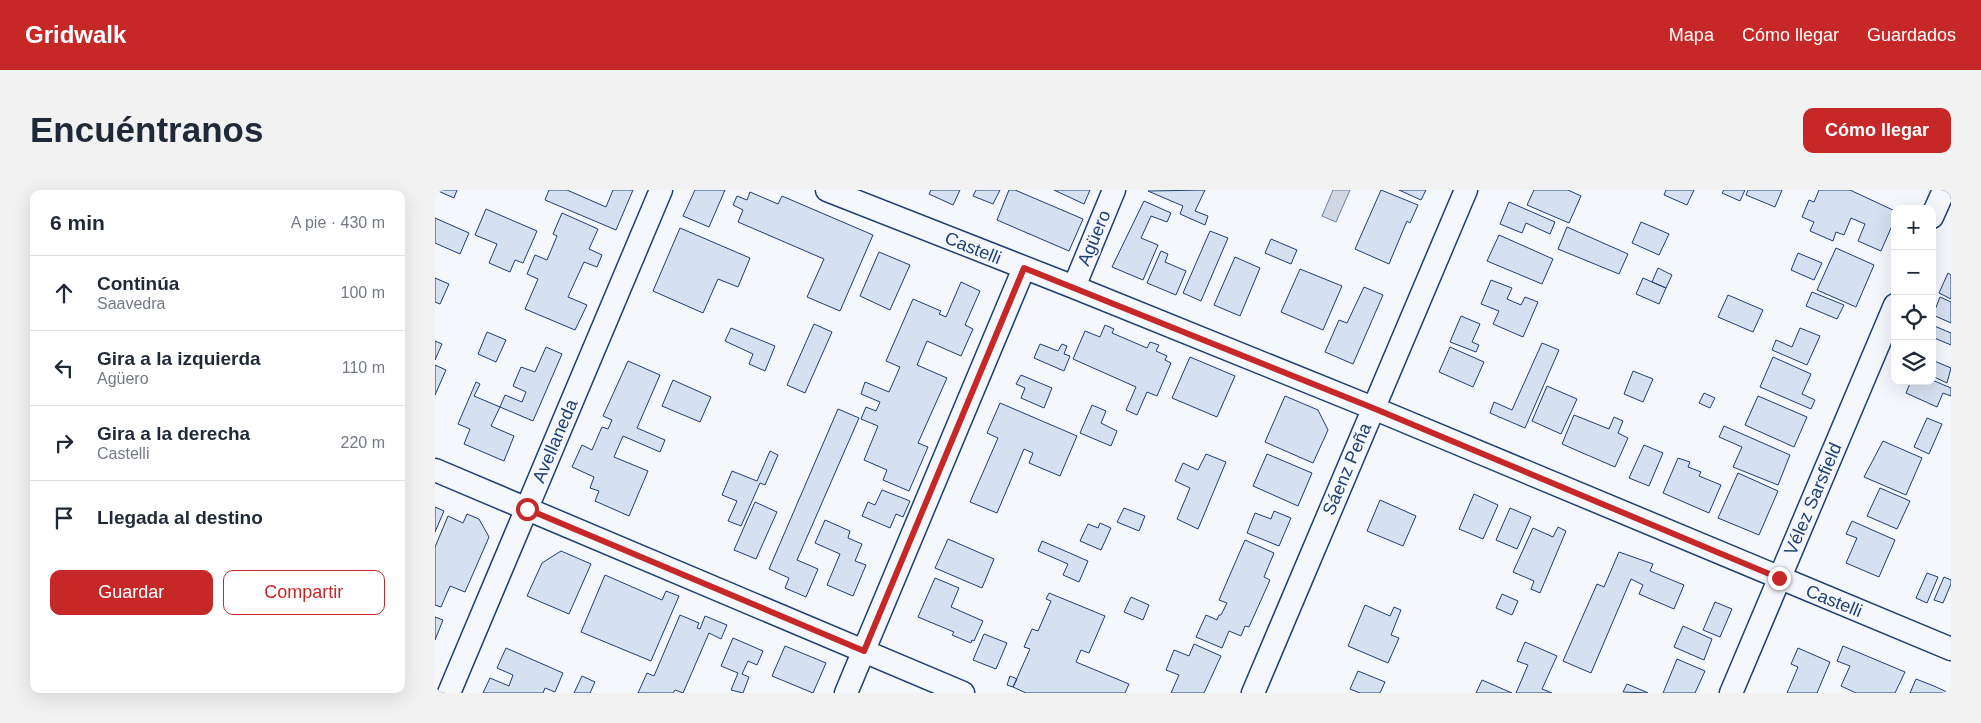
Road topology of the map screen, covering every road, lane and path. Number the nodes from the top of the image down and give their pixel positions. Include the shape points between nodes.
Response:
1 (661, 190) edge
2 (827, 190) edge
3 (1114, 190) edge
4 (1466, 190) edge
5 (1945, 190) edge
6 (1951, 192) edge
7 (1936, 209) edge
8 (1024, 268) junction
9 (1074, 286) junction
10 (1891, 314) edge
11 (1373, 408) junction
12 (435, 470) edge
13 (527, 509) junction
14 (1779, 578) junction
15 (1951, 649) edge
16 (864, 651) junction
17 (449, 693) edge
18 (846, 693) edge
19 (963, 693) edge
20 (1253, 693) edge
21 (1731, 693) edge

1 - 13 street, Avellaneda
2 - 8 street, Castelli
3 - 9 street, Agüero
4 - 11 street, Sáenz Peña
5 - 6 street
5 - 7 street
8 - 9 street, Castelli
8 - 16 street
9 - 11 street, Castelli
10 - 14 street, Vélez Sarsfield
11 - 14 street, Castelli
11 - 20 street, Sáenz Peña
12 - 13 street
13 - 16 street
13 - 17 street, Avellaneda
14 - 15 street, Castelli
14 - 21 street, Vélez Sarsfield
16 - 18 street
16 - 19 street

